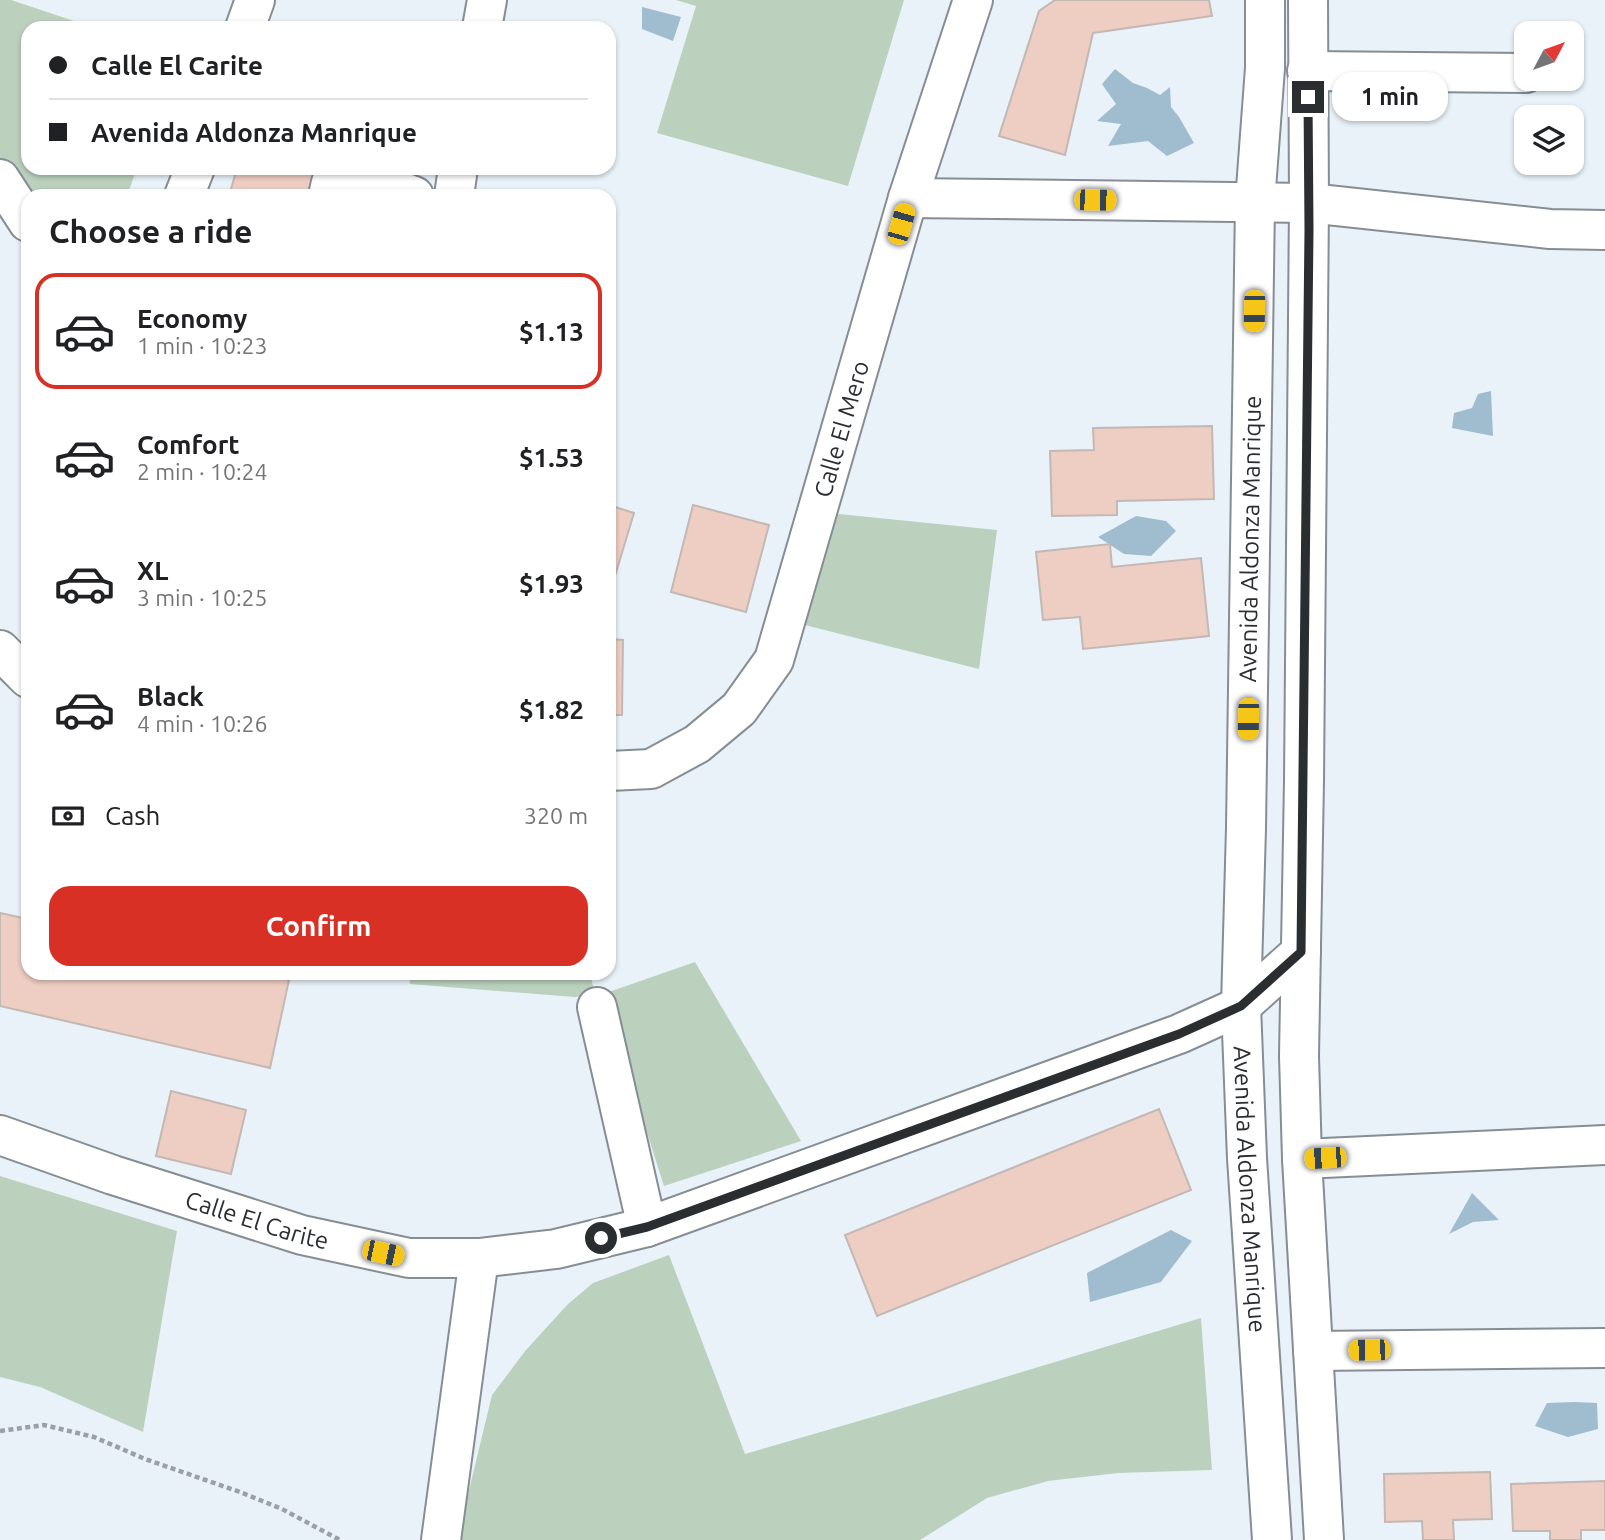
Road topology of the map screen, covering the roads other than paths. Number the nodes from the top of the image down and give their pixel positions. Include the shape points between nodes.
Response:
1 (255, 0) edge
2 (487, 0) edge
3 (974, 0) edge
4 (1265, 0) edge
5 (1308, 0) edge
6 (248, 21) edge
7 (483, 21) edge
8 (1307, 71) junction
9 (1514, 73) edge
10 (357, 175) edge
11 (0, 179) edge
12 (395, 189) edge
13 (908, 198) junction
14 (1255, 202) junction
15 (1309, 203) junction
16 (21, 211) edge
17 (1605, 225) edge
18 (0, 650) edge
19 (21, 671) edge
20 (616, 771) edge
21 (1301, 952) junction
22 (1241, 1006) junction
23 (597, 1007) dead end
24 (0, 1135) edge
25 (1605, 1145) edge
26 (1302, 1159) junction
27 (647, 1227) junction
28 (479, 1258) junction
29 (1605, 1348) edge
30 (1313, 1351) junction
31 (441, 1540) edge
32 (1272, 1540) edge
33 (1324, 1540) edge

1 - 6 street
2 - 7 street
3 - 13 street, Calle El Mero
4 - 14 street, Avenida Aldonza Manrique
5 - 8 street
8 - 9 street
8 - 15 street
10 - 12 street
11 - 16 street
13 - 14 street
13 - 20 street, Calle El Mero via 774,660 739,709 697,744 651,769
14 - 15 street
14 - 22 street, Avenida Aldonza Manrique
15 - 17 street via 1550,229
15 - 21 street
18 - 19 street
21 - 22 street, Calle El Carite
21 - 26 street
22 - 27 street, Calle El Carite via 1179,1034
22 - 32 street, Avenida Aldonza Manrique
23 - 27 street
24 - 28 street, Calle El Carite via 302,1235 409,1258
25 - 26 street
26 - 30 street
27 - 28 street, Calle El Carite via 556,1250
28 - 31 street
29 - 30 street
30 - 33 street

